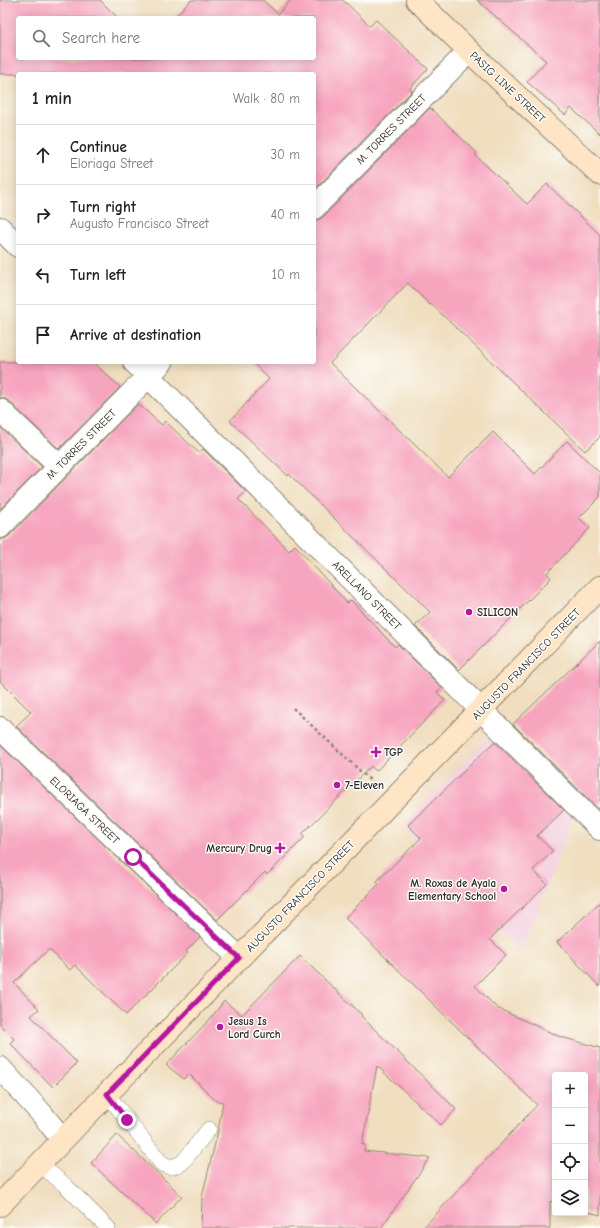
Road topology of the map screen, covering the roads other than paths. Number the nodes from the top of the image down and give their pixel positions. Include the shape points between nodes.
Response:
1 (416, 0) edge
2 (469, 51) junction
3 (600, 174) edge
4 (316, 206) edge
5 (0, 228) edge
6 (16, 244) edge
7 (148, 367) edge
8 (0, 410) edge
9 (59, 466) junction
10 (0, 526) edge
11 (600, 587) edge
12 (481, 709) junction
13 (0, 728) edge
14 (600, 829) edge
15 (239, 958) junction
16 (0, 1068) edge
17 (107, 1094) junction
18 (209, 1129) dead end
19 (62, 1139) junction
20 (40, 1164) junction
21 (0, 1205) edge
22 (108, 1228) edge

1 - 2 street, PASIG LINE STREET
2 - 3 street, PASIG LINE STREET
2 - 4 street, M. TORRES STREET
5 - 6 street
7 - 9 street, M. TORRES STREET
7 - 12 street, ARELLANO STREET
8 - 9 street
9 - 10 street, M. TORRES STREET
11 - 12 street, AUGUSTO FRANCISCO STREET
12 - 14 street, ARELLANO STREET
12 - 15 street, AUGUSTO FRANCISCO STREET
13 - 15 street, ELORIAGA STREET
15 - 17 street, AUGUSTO FRANCISCO STREET
16 - 19 street
17 - 18 lane via 162,1164 172,1167 182,1163
17 - 19 street, AUGUSTO FRANCISCO STREET
19 - 20 street, AUGUSTO FRANCISCO STREET
20 - 21 street, AUGUSTO FRANCISCO STREET
20 - 22 lane

